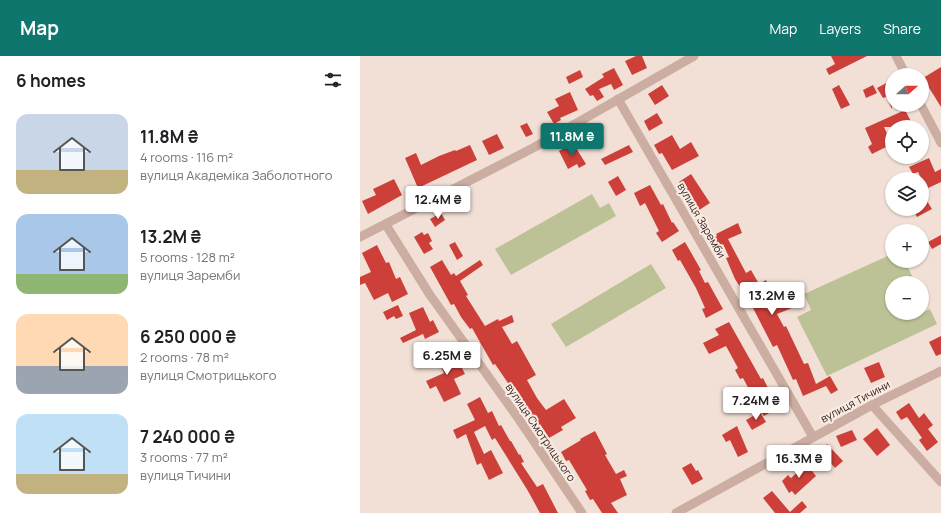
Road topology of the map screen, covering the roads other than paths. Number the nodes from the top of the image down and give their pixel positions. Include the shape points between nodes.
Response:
1 (694, 56) edge
2 (896, 56) edge
3 (902, 68) edge
4 (618, 99) junction
5 (925, 112) edge
6 (941, 143) edge
7 (386, 225) junction
8 (360, 238) edge
9 (941, 371) edge
10 (872, 405) junction
11 (813, 437) junction
12 (941, 482) edge
13 (582, 513) edge
14 (676, 513) edge

1 - 4 street
2 - 3 street
4 - 7 street via 533,148
4 - 11 street, вулиця Заремби
5 - 6 street
7 - 8 street
7 - 13 street, вулиця Смотрицького via 430,295
9 - 10 street, вулиця Тичини
10 - 11 street, вулиця Тичини
10 - 12 street
11 - 14 street, вулиця Тичини

